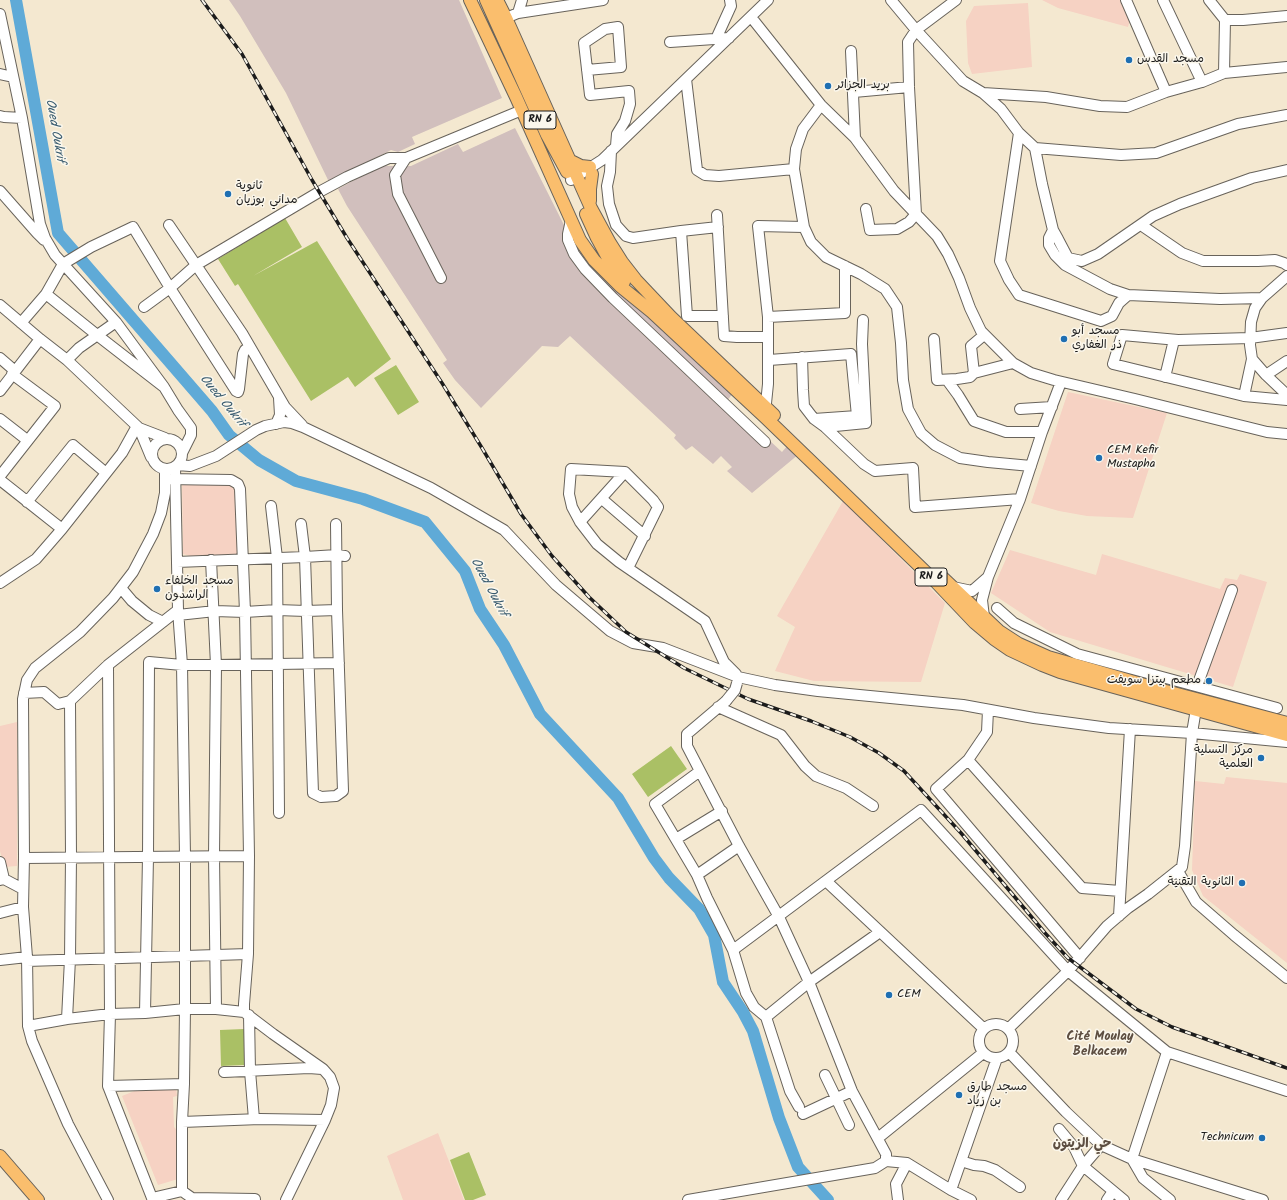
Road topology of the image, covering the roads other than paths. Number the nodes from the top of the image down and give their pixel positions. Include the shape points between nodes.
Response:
1 (470, 0) edge
2 (486, 0) edge
3 (497, 0) edge
4 (522, 0) edge
5 (603, 0) edge
6 (730, 0) edge
7 (768, 0) edge
8 (891, 0) edge
9 (956, 0) edge
10 (1163, 0) edge
11 (1209, 0) edge
12 (1131, 2) edge
13 (0, 14) edge
14 (512, 16) junction
15 (1287, 16) edge
16 (751, 17) junction
17 (1225, 20) junction
18 (916, 30) junction
19 (2, 31) edge
20 (729, 38) junction
21 (716, 39) junction
22 (670, 42) dead end
23 (851, 51) dead end
24 (1287, 67) edge
25 (587, 70) junction
26 (1224, 73) junction
27 (0, 74) edge
28 (13, 78) junction
29 (686, 79) junction
30 (1202, 82) junction
31 (909, 87) junction
32 (854, 92) junction
33 (983, 92) junction
34 (1166, 92) junction
35 (821, 105) junction
36 (522, 110) junction
37 (1287, 115) edge
38 (0, 116) edge
39 (22, 118) junction
40 (1019, 133) junction
41 (855, 138) junction
42 (614, 148) junction
43 (1035, 148) junction
44 (406, 158) junction
45 (570, 160) junction
46 (794, 169) junction
47 (591, 170) junction
48 (1287, 170) edge
49 (576, 181) junction
50 (0, 191) edge
51 (591, 208) junction
52 (866, 209) dead end
53 (916, 214) junction
54 (717, 215) dead end
55 (169, 225) dead end
56 (1141, 225) junction
57 (574, 226) junction
58 (718, 227) junction
59 (804, 227) junction
60 (1053, 230) junction
61 (681, 231) junction
62 (597, 238) junction
63 (47, 242) junction
64 (610, 243) junction
65 (63, 264) junction
66 (196, 266) junction
67 (845, 266) junction
68 (1287, 266) edge
69 (1287, 276) edge
70 (441, 278) dead end
71 (170, 288) junction
72 (46, 294) junction
73 (1128, 295) junction
74 (1262, 298) junction
75 (643, 304) junction
76 (0, 305) edge
77 (144, 307) dead end
78 (723, 316) junction
79 (768, 317) junction
80 (863, 320) dead end
81 (116, 322) junction
82 (21, 323) junction
83 (1287, 332) edge
84 (675, 334) junction
85 (97, 335) junction
86 (984, 335) junction
87 (767, 337) junction
88 (1250, 338) junction
89 (40, 339) junction
90 (934, 339) dead end
91 (1174, 340) junction
92 (664, 345) junction
93 (250, 347) junction
94 (802, 357) junction
95 (0, 358) edge
96 (1252, 359) junction
97 (68, 360) junction
98 (769, 360) junction
99 (1287, 361) edge
100 (1013, 363) junction
101 (14, 373) junction
102 (974, 373) junction
103 (1266, 375) junction
104 (1165, 377) junction
105 (947, 380) junction
106 (1061, 382) junction
107 (164, 387) junction
108 (0, 391) edge
109 (1287, 395) edge
110 (279, 396) junction
111 (1244, 396) junction
112 (1287, 400) edge
113 (1052, 407) junction
114 (761, 408) junction
115 (1020, 409) dead end
116 (0, 419) edge
117 (814, 419) junction
118 (276, 424) junction
119 (138, 427) junction
120 (303, 427) junction
121 (825, 427) junction
122 (1042, 432) junction
123 (1287, 434) edge
124 (191, 435) junction
125 (170, 439) junction
126 (26, 440) junction
127 (764, 442) dead end
128 (182, 454) junction
129 (152, 457) junction
130 (201, 462) junction
131 (1031, 466) junction
132 (171, 472) junction
133 (626, 472) junction
134 (106, 473) junction
135 (0, 476) edge
136 (0, 480) edge
137 (602, 499) junction
138 (1020, 499) junction
139 (28, 502) junction
140 (271, 506) dead end
141 (580, 522) junction
142 (301, 524) dead end
143 (336, 524) dead end
144 (62, 529) junction
145 (645, 536) junction
146 (341, 555) junction
147 (305, 557) junction
148 (277, 558) junction
149 (242, 559) junction
150 (211, 560) junction
151 (177, 562) junction
152 (628, 568) junction
153 (0, 583) edge
154 (121, 588) junction
155 (1232, 590) dead end
156 (970, 600) junction
157 (997, 608) dead end
158 (277, 610) junction
159 (337, 610) junction
160 (214, 611) junction
161 (245, 612) junction
162 (306, 612) junction
163 (178, 613) junction
164 (164, 622) junction
165 (339, 663) junction
166 (278, 664) junction
167 (308, 664) junction
168 (108, 665) junction
169 (182, 665) junction
170 (216, 665) junction
171 (246, 665) junction
172 (738, 680) junction
173 (1197, 686) junction
174 (24, 693) junction
175 (70, 701) junction
176 (1197, 705) junction
177 (718, 708) junction
178 (1277, 708) dead end
179 (988, 710) junction
180 (1264, 711) junction
181 (1287, 723) edge
182 (1130, 729) junction
183 (1192, 733) junction
184 (1287, 735) edge
185 (1287, 742) edge
186 (968, 760) junction
187 (700, 771) junction
188 (873, 806) dead end
189 (722, 811) junction
190 (279, 813) dead end
191 (676, 839) junction
192 (739, 846) junction
193 (185, 856) junction
194 (214, 856) junction
195 (248, 856) junction
196 (71, 857) junction
197 (148, 857) junction
198 (24, 858) junction
199 (109, 858) junction
200 (0, 862) edge
201 (1178, 871) junction
202 (698, 874) junction
203 (2, 879) edge
204 (826, 881) junction
205 (23, 889) junction
206 (1120, 891) junction
207 (23, 907) junction
208 (0, 912) edge
209 (1119, 916) junction
210 (779, 917) junction
211 (880, 932) junction
212 (733, 950) junction
213 (248, 954) junction
214 (216, 955) junction
215 (185, 956) junction
216 (145, 957) junction
217 (110, 958) junction
218 (1080, 958) junction
219 (27, 959) junction
220 (70, 959) junction
221 (0, 960) edge
222 (1275, 969) junction
223 (1068, 971) junction
224 (1287, 972) edge
225 (1287, 978) edge
226 (809, 982) junction
227 (185, 1009) junction
228 (216, 1009) junction
229 (145, 1013) junction
230 (110, 1014) junction
231 (247, 1014) junction
232 (766, 1017) junction
233 (66, 1019) junction
234 (28, 1026) junction
235 (983, 1028) junction
236 (1008, 1028) junction
237 (1009, 1052) junction
238 (1167, 1052) junction
239 (983, 1053) junction
240 (998, 1058) junction
241 (323, 1069) junction
242 (250, 1071) junction
243 (224, 1072) dead end
244 (825, 1075) dead end
245 (184, 1084) junction
246 (108, 1086) junction
247 (852, 1091) junction
248 (1287, 1091) edge
249 (836, 1099) junction
250 (254, 1119) junction
251 (325, 1120) junction
252 (182, 1122) junction
253 (849, 1125) dead end
254 (1059, 1129) dead end
255 (878, 1138) junction
256 (1101, 1145) junction
257 (0, 1156) edge
258 (1132, 1159) junction
259 (886, 1161) junction
260 (961, 1162) junction
261 (907, 1163) junction
262 (1083, 1166) junction
263 (1020, 1187) dead end
264 (951, 1190) junction
265 (182, 1191) junction
266 (1113, 1191) junction
267 (153, 1199) edge
268 (255, 1199) dead end
269 (38, 1200) edge
270 (108, 1200) edge
271 (286, 1200) edge
272 (690, 1200) edge
273 (898, 1200) edge
274 (971, 1200) edge
275 (1061, 1200) edge
276 (1107, 1200) edge
277 (1124, 1200) edge
278 (1170, 1200) edge
279 (1263, 1200) edge

1 - 36 main road
2 - 49 main road, RN 6 via 548,135
3 - 14 main road, RN 6
4 - 14 street
5 - 14 street
6 - 21 street via 730,6
7 - 16 street
8 - 18 street
9 - 18 street
10 - 30 street
11 - 17 street
12 - 34 street
13 - 19 street
14 - 45 main road, RN 6
15 - 17 street
16 - 20 street
16 - 35 street
17 - 26 street
18 - 31 street via 908,42
18 - 33 street via 963,81
19 - 28 street
20 - 21 street
20 - 29 street
21 - 22 street
23 - 32 street
24 - 26 street
25 - 25 street via 584,43 605,29 618,27 621,67
25 - 42 street via 590,95 628,90 630,104
26 - 30 street
27 - 28 street
28 - 39 street
29 - 42 street
29 - 46 street via 697,170 705,175 719,176
30 - 34 street
31 - 32 street
31 - 53 street
32 - 41 street
33 - 34 street via 1127,107
33 - 40 street via 1001,109
35 - 41 street
35 - 46 street via 803,129 796,149
36 - 44 street
36 - 57 main road
37 - 43 street via 1238,124 1156,154 1121,155
38 - 39 street
39 - 63 street via 40,224
40 - 43 street
40 - 73 street via 1000,261 1019,295 1101,321 1112,316 1119,303
41 - 53 street via 894,191
42 - 47 street
42 - 61 street via 606,186 616,225 626,236 633,238
43 - 60 street
44 - 66 street via 389,158 347,177
44 - 70 street via 395,175 398,194
45 - 47 main road
45 - 49 main road, RN 6
46 - 59 street
47 - 49 street
47 - 51 main road
48 - 56 street via 1252,178 1202,196 1153,216
49 - 51 main road, RN 6
49 - 62 main road, RN 6
50 - 63 street
51 - 64 main road, RN 6
52 - 53 street via 870,230 897,229
53 - 86 street via 937,236 948,254
54 - 58 street
55 - 66 street
56 - 60 street via 1098,254 1082,261 1068,258
56 - 68 street via 1182,253 1203,261 1275,260
57 - 62 main road
57 - 75 main road via 584,247 594,260
57 - 92 street via 568,234 568,240 585,269
58 - 61 street
58 - 78 street
59 - 67 street via 811,242 826,257
59 - 79 street via 758,226
60 - 73 street via 1048,238 1049,245 1065,265 1110,289
61 - 78 street via 687,316
62 - 64 main road
62 - 75 main road, RN 6 via 616,272
63 - 65 street
64 - 114 main road, RN 6 via 629,271 671,317
65 - 71 street via 133,227
65 - 72 street
65 - 81 street
66 - 71 street
66 - 93 street
67 - 79 street via 845,313
67 - 131 street via 885,289 896,307 908,409 921,433 935,445 960,458
69 - 74 street
71 - 77 street
71 - 93 street via 238,392 243,354
72 - 82 street
72 - 85 street
73 - 74 street
74 - 88 street via 1255,308
75 - 84 main road, RN 6
76 - 82 street
78 - 87 street via 724,336
79 - 87 street
80 - 121 street via 866,423
81 - 85 street
81 - 107 street
82 - 89 street
83 - 88 street
84 - 92 street
84 - 114 main road, RN 6
85 - 97 street
85 - 107 street
86 - 100 street
86 - 102 street via 971,346
87 - 98 street
88 - 91 street
88 - 96 street
89 - 97 street
89 - 101 street
90 - 105 street via 937,380
91 - 104 street
91 - 104 street via 1122,335 1114,364
92 - 127 street
93 - 110 street
94 - 98 street
94 - 117 street via 804,406
94 - 117 street via 851,354 857,416
95 - 101 street
96 - 103 street
96 - 111 street
97 - 119 street
98 - 114 street
99 - 103 street
100 - 102 street
100 - 106 street via 1031,373
101 - 108 street
101 - 126 street via 55,406
102 - 105 street via 970,377
103 - 109 street
104 - 111 street
105 - 122 street via 974,420 1006,432
106 - 113 street
106 - 123 street via 1267,432
107 - 124 street via 190,426
110 - 118 street via 281,407
110 - 120 street
111 - 112 street
113 - 115 street
113 - 122 street
114 - 156 main road, RN 6
114 - 156 main road, RN 6 via 936,582
116 - 126 street
117 - 121 street
118 - 120 street via 284,422
118 - 130 street via 256,430 230,448
119 - 125 street
119 - 129 street
119 - 134 street
120 - 172 street via 431,488 504,530 556,585 610,630 633,643 663,648
121 - 138 street via 864,464 875,471 913,468 916,508
122 - 131 street
124 - 125 street
124 - 128 street
125 - 128 street via 179,444
125 - 129 street via 161,439 154,445
126 - 135 street
128 - 130 street
128 - 132 street via 180,462
129 - 132 street via 155,464
130 - 132 street
131 - 138 street
132 - 149 street via 231,480 238,484
132 - 151 street
132 - 154 street via 157,525 133,572
133 - 137 street
133 - 141 street via 571,470 569,494
133 - 145 street via 658,507
134 - 139 street via 73,444
134 - 144 street
136 - 139 street
137 - 141 street
137 - 145 street
138 - 156 street via 988,577
139 - 144 street
140 - 148 street
141 - 152 street via 597,544
142 - 147 street
143 - 146 street
144 - 153 street via 36,558
145 - 152 street
146 - 147 street
146 - 159 street
147 - 148 street
147 - 162 street
148 - 149 street
148 - 158 street
149 - 150 street
149 - 161 street
150 - 151 street
150 - 160 street
151 - 163 street
152 - 172 street via 706,621 724,662
154 - 164 street via 137,606
154 - 174 street via 80,632 35,668 27,680
155 - 173 street
156 - 176 main road, RN 6 via 999,631 1019,644 1048,657
156 - 176 main road, RN 6 via 975,623 1014,652 1042,665 1060,672
157 - 173 street via 1014,623 1077,654
158 - 161 street
158 - 162 street
158 - 166 street
159 - 162 street
159 - 165 street
160 - 161 street
160 - 163 street
160 - 170 street
161 - 171 street
162 - 167 street
163 - 164 street
163 - 169 street
164 - 168 street
165 - 167 street
165 - 167 street via 343,792 336,796 322,797 313,792
166 - 167 street
166 - 171 street
166 - 190 street
168 - 175 street
168 - 199 street
169 - 170 street
169 - 193 street
169 - 197 street via 148,662
170 - 171 street
170 - 194 street
171 - 195 street
172 - 177 street, bridge via 735,690
172 - 179 street
173 - 180 street
174 - 175 street via 44,692 58,704
174 - 198 street
175 - 196 street
176 - 180 main road, RN 6
176 - 183 street
176 - 184 main road, RN 6
177 - 187 street via 687,734 686,746
177 - 188 street via 781,735 816,776 846,788
178 - 180 street
179 - 182 street
179 - 186 street via 987,732
180 - 181 main road, RN 6
182 - 183 street
182 - 206 street
183 - 185 street
183 - 201 street via 1185,846 1182,867
186 - 206 street via 1082,888
186 - 218 street via 936,789
187 - 189 street
187 - 191 street via 654,804
189 - 191 street
189 - 192 street
191 - 202 street
192 - 202 street
192 - 210 street
193 - 194 street
193 - 197 street
193 - 215 street
194 - 195 street
194 - 214 street
195 - 213 street
196 - 198 street
196 - 199 street
196 - 220 street
197 - 199 street
197 - 216 street
198 - 205 street
199 - 217 street
200 - 203 street
201 - 209 street
201 - 222 street via 1196,902
202 - 212 street
203 - 205 street
204 - 210 street
204 - 211 street
204 - 223 street via 921,810
205 - 207 street
206 - 209 street
207 - 208 street
207 - 219 street
209 - 218 street
210 - 212 street
210 - 226 street
211 - 226 street
211 - 235 street
212 - 232 street via 746,993 754,1007
213 - 214 street
213 - 231 street via 244,1004
214 - 215 street
214 - 228 street
215 - 216 street
215 - 227 street
216 - 217 street
216 - 229 street
217 - 220 street
217 - 230 street
218 - 223 street
219 - 220 street
219 - 221 street
219 - 234 street
220 - 233 street
222 - 224 street
222 - 225 street
223 - 236 street
223 - 238 street
226 - 232 street
226 - 247 street
227 - 228 street
227 - 229 street
227 - 245 street
228 - 231 street
229 - 230 street
230 - 233 street
230 - 246 street
231 - 241 street
231 - 242 street
232 - 249 street via 790,1092 801,1110
233 - 234 street
234 - 270 street via 68,1124
235 - 236 street via 998,1023
235 - 239 street via 978,1043
236 - 237 street via 1013,1039
237 - 240 street
237 - 256 street
238 - 248 street
238 - 258 street
239 - 240 street
239 - 255 street
240 - 260 street
241 - 242 street
241 - 251 street via 330,1077 334,1088
242 - 243 street
242 - 250 street
244 - 249 street
245 - 246 street
245 - 252 street
246 - 267 street
247 - 249 street
247 - 255 street
249 - 253 street
250 - 251 street
250 - 252 street
251 - 271 street
252 - 265 street
254 - 262 street via 1074,1146
255 - 259 street via 886,1154
256 - 258 street
256 - 262 street
257 - 269 main road
258 - 278 street via 1144,1178
258 - 279 street
259 - 261 street
259 - 272 street via 875,1168
260 - 263 street via 995,1170
260 - 264 street
261 - 264 street
261 - 273 street via 896,1184
262 - 266 street
262 - 275 street
264 - 274 street
265 - 267 street
265 - 268 street via 192,1198
266 - 276 street
266 - 277 street

